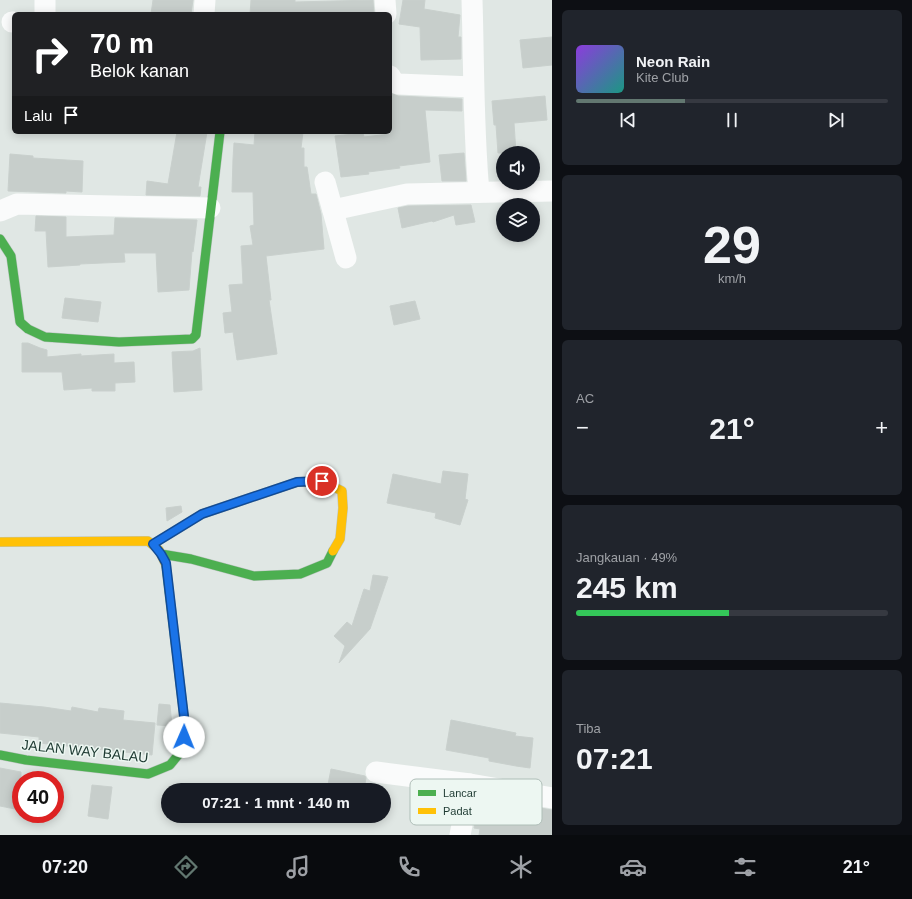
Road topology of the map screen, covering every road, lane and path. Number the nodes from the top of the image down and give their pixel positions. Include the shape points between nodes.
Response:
1 (45, 0) edge
2 (205, 0) edge
3 (385, 0) edge
4 (472, 0) edge
5 (45, 12) edge
6 (204, 12) edge
7 (386, 12) edge
8 (392, 79) edge
9 (474, 87) junction
10 (220, 134) edge
11 (326, 182) dead end
12 (552, 191) edge
13 (479, 192) junction
14 (210, 208) junction
15 (333, 210) junction
16 (0, 211) edge
17 (0, 240) edge
18 (346, 258) dead end
19 (0, 542) edge
20 (153, 544) junction
21 (161, 554) junction
22 (0, 755) edge
23 (376, 772) dead end
24 (431, 779) edge
25 (542, 796) edge
26 (552, 798) edge
27 (462, 825) edge
28 (460, 835) edge

1 - 5 street
2 - 6 street
3 - 7 street
4 - 9 street
8 - 9 street via 398,84
9 - 13 street
10 - 14 street
11 - 15 street
12 - 13 street
13 - 15 street via 407,194
14 - 16 street via 17,204
14 - 17 street via 196,335 192,339 119,342 45,337 28,329 20,322 11,256
15 - 18 street
19 - 20 street via 148,541
20 - 21 street
20 - 21 street via 202,514 297,482 322,481 342,491 340,539 327,564 300,574 254,576 191,559
21 - 22 street, JALAN WAY BALAU via 166,563 185,725 182,749 170,765 148,774
23 - 24 street
25 - 26 street
27 - 28 street

